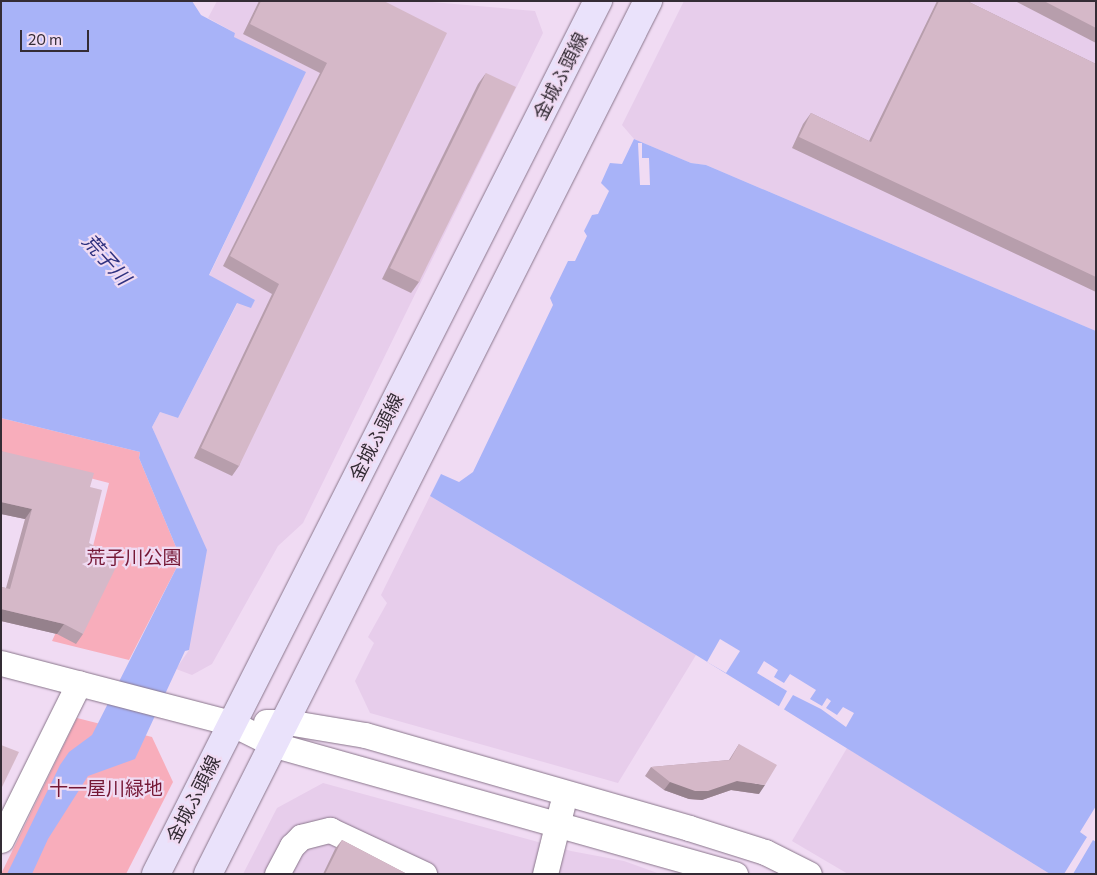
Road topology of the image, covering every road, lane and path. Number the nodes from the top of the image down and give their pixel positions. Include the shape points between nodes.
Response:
1 (598, 1) edge
2 (648, 1) edge
3 (1, 663) edge
4 (79, 683) junction
5 (231, 723) junction
6 (281, 733) junction
7 (565, 795) junction
8 (558, 822) junction
9 (1, 840) edge
10 (156, 874) edge
11 (208, 874) edge
12 (277, 874) edge
13 (424, 874) edge
14 (545, 874) edge
15 (735, 874) edge
16 (809, 874) edge

1 - 5 main road, 金城ふ頭線
2 - 6 main road
3 - 4 street
4 - 5 street
4 - 9 street
5 - 6 street
5 - 10 main road, 金城ふ頭線
6 - 7 street via 364,735
6 - 8 street
6 - 11 main road
7 - 8 street
7 - 16 street via 765,852
8 - 14 street
8 - 15 street
12 - 13 street via 292,846 302,837 330,830

